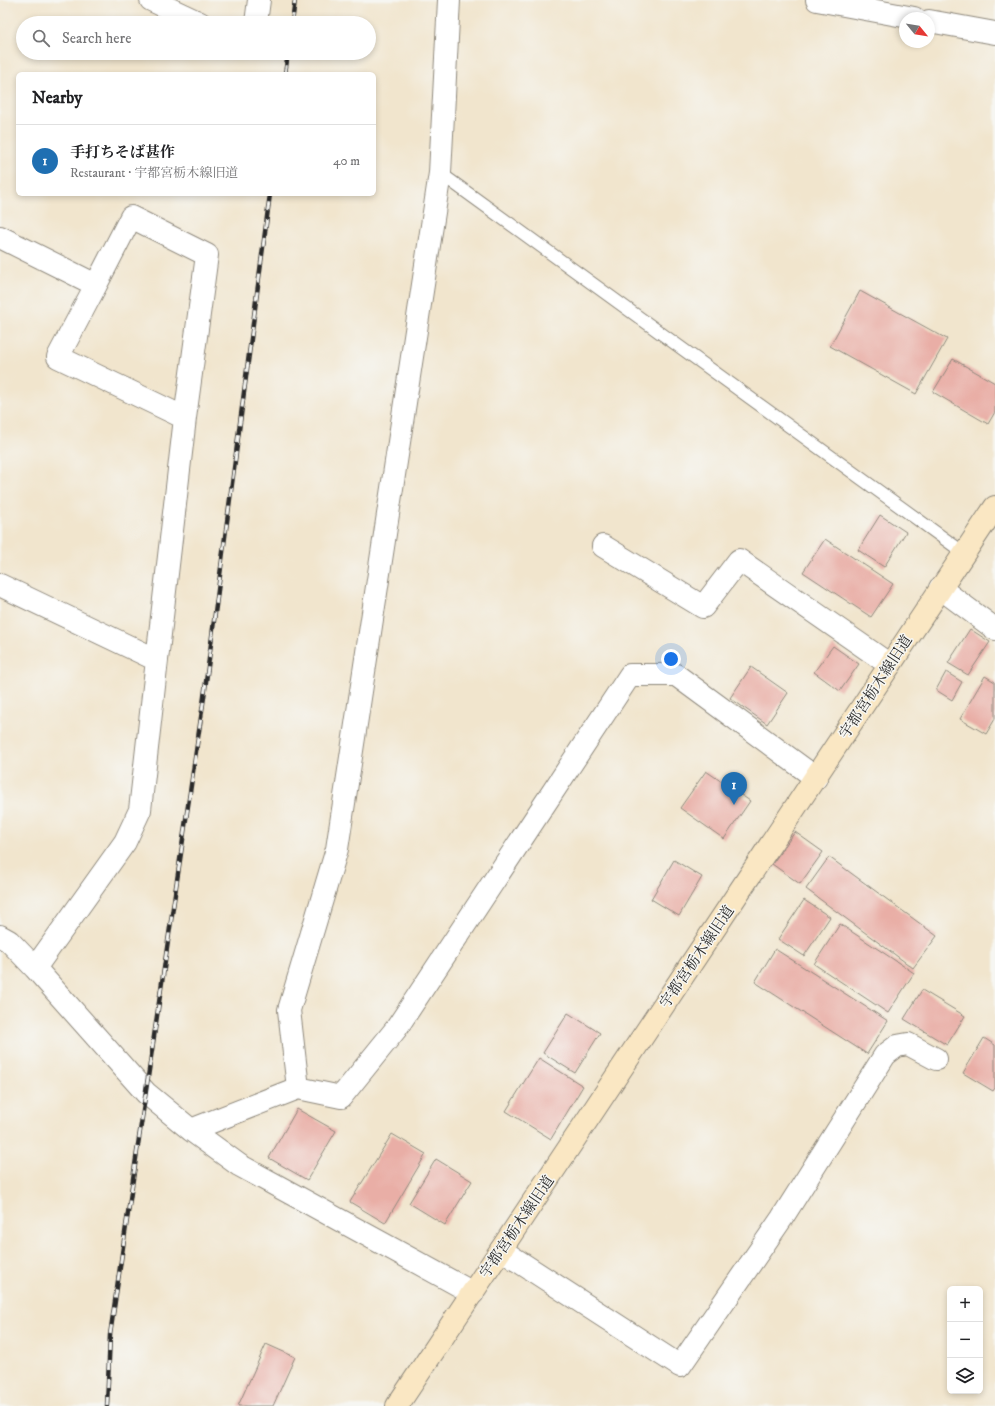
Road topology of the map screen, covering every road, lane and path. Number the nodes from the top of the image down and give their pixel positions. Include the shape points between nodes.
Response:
1 (151, 0) edge
2 (259, 0) edge
3 (449, 0) edge
4 (817, 0) edge
5 (899, 15) edge
6 (185, 16) edge
7 (257, 16) edge
8 (935, 22) edge
9 (995, 33) edge
10 (440, 173) junction
11 (0, 237) edge
12 (96, 285) junction
13 (185, 418) junction
14 (995, 507) edge
15 (603, 546) dead end
16 (964, 553) junction
17 (0, 585) edge
18 (940, 588) junction
19 (995, 629) edge
20 (157, 660) junction
21 (890, 665) junction
22 (816, 778) junction
23 (0, 936) edge
24 (35, 968) junction
25 (936, 1059) dead end
26 (298, 1088) junction
27 (191, 1130) junction
28 (501, 1250) junction
29 (473, 1293) junction
30 (398, 1406) edge

1 - 6 street
2 - 7 street
3 - 10 street
4 - 5 street
8 - 9 street
10 - 16 lane
10 - 26 street via 337,850 289,1010
11 - 12 street
12 - 13 street via 58,357
12 - 13 street via 131,217 207,255
13 - 20 street
14 - 16 street, 宇都宮栃木線旧道
15 - 21 street via 703,607 739,560
16 - 18 street, 宇都宮栃木線旧道
17 - 20 street
18 - 19 street
18 - 21 street, 宇都宮栃木線旧道
20 - 24 street via 140,810 125,842
21 - 22 street, 宇都宮栃木線旧道
22 - 26 street via 676,675 630,675 396,1029 341,1097
22 - 28 street, 宇都宮栃木線旧道
23 - 24 street via 9,941
24 - 27 street via 146,1093
25 - 28 street via 908,1044 896,1046 885,1055 782,1218 680,1366
26 - 27 street
27 - 29 street via 239,1165
28 - 29 street, 宇都宮栃木線旧道
29 - 30 street, 宇都宮栃木線旧道

